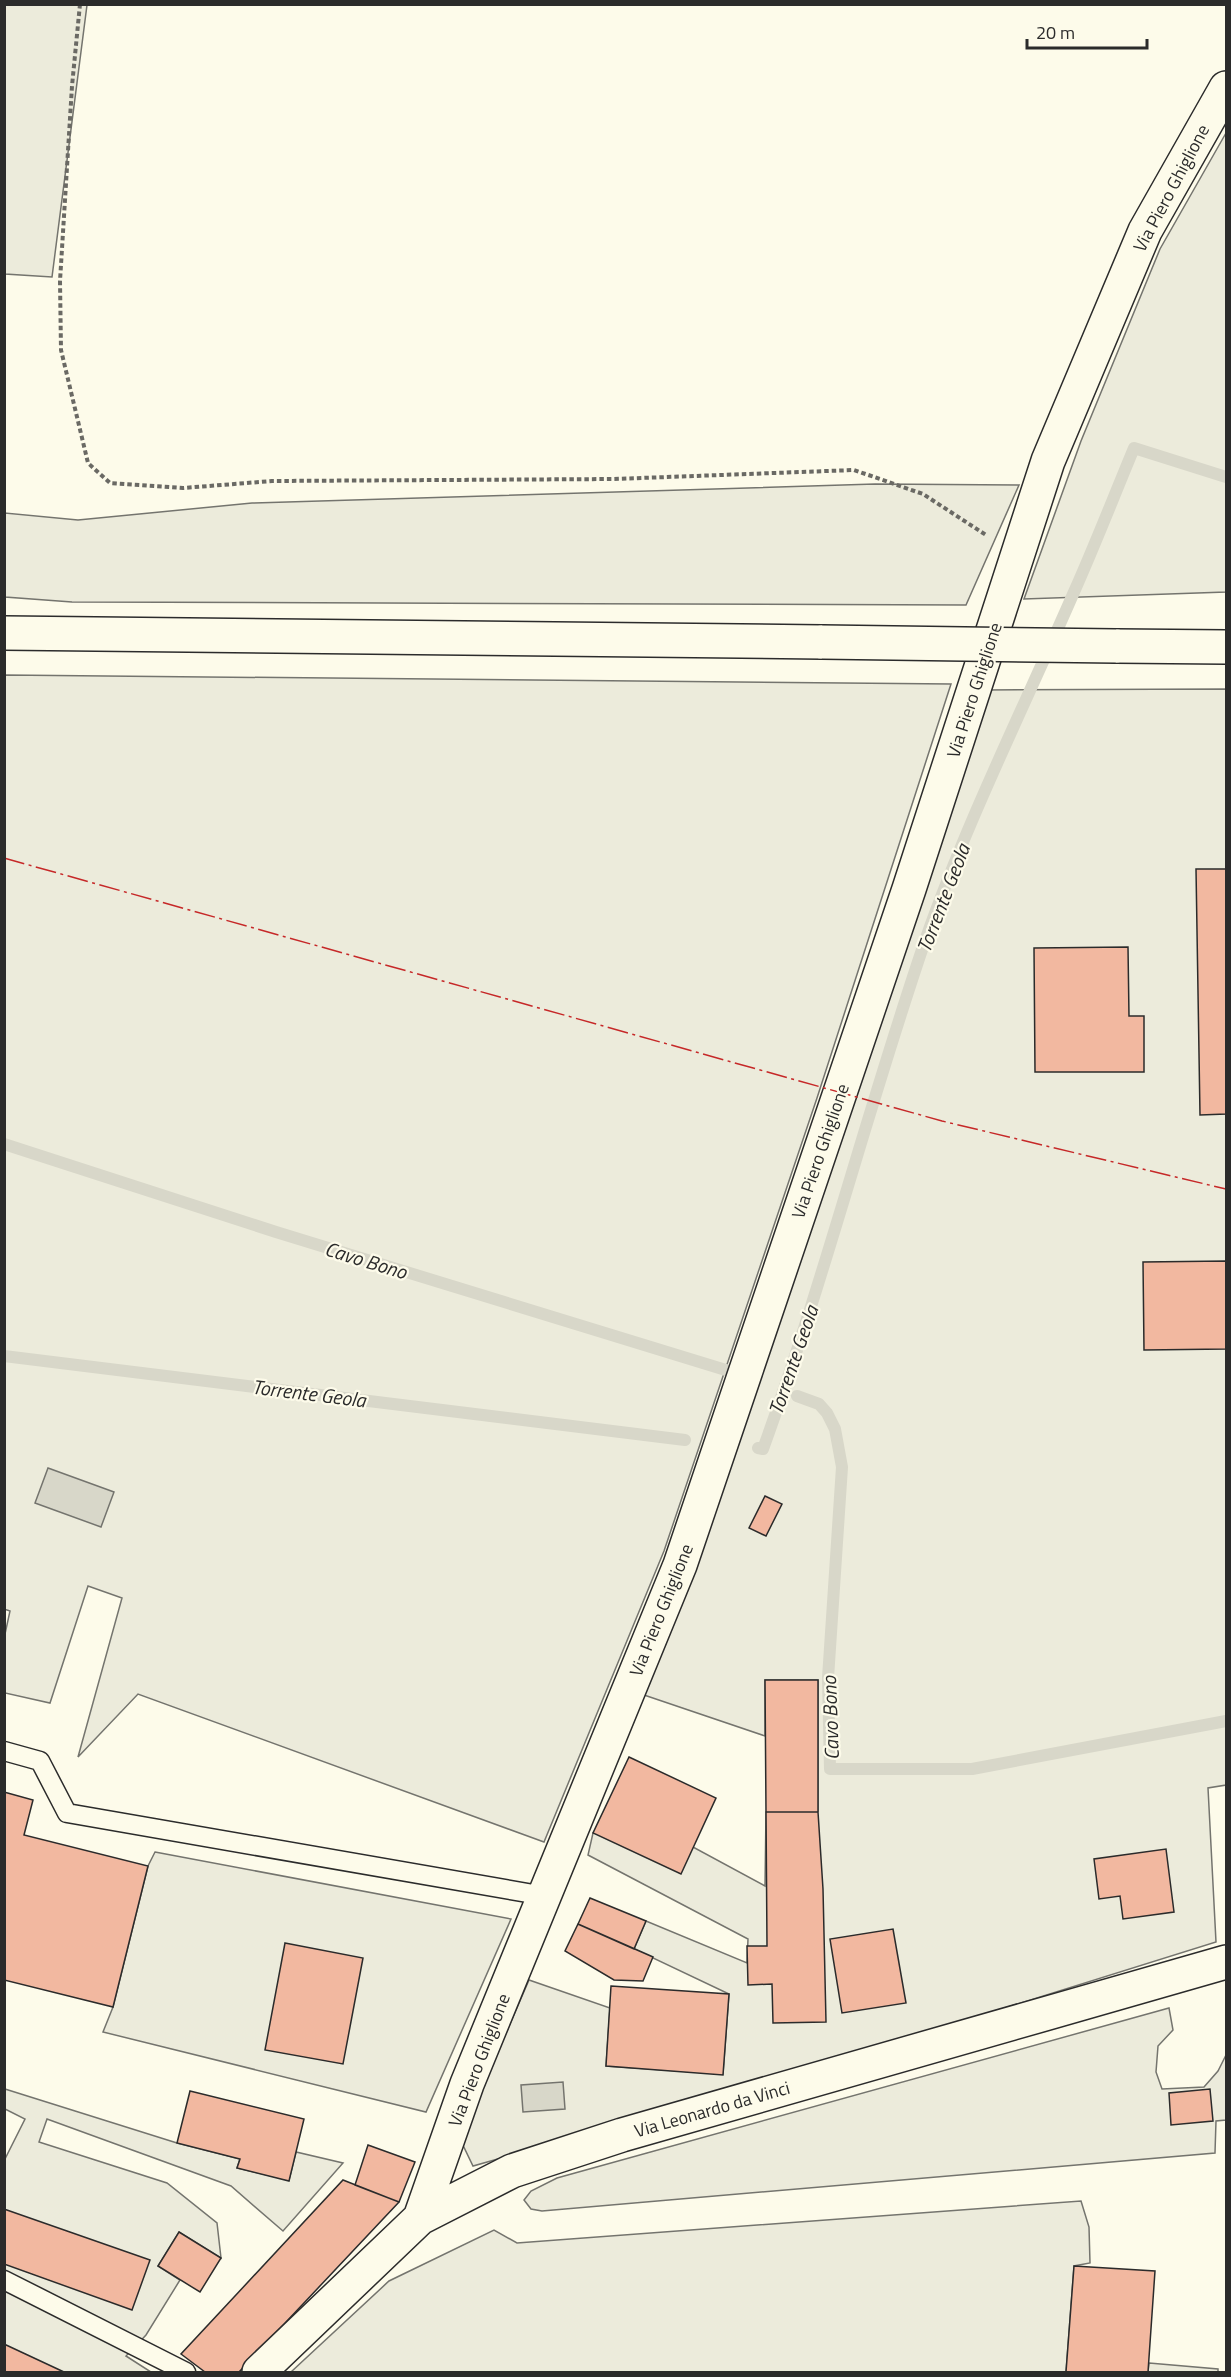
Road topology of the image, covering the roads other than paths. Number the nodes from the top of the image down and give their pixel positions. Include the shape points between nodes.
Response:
1 (1227, 88) edge
2 (4, 633) edge
3 (1227, 646) edge
4 (4, 1751) edge
5 (545, 1896) junction
6 (1227, 1962) edge
7 (420, 2218) junction
8 (4, 2280) edge
9 (186, 2373) edge
10 (259, 2373) edge

1 - 5 main road, Via Piero Ghiglione via 1145,231 1048,461 909,889 680,1564
2 - 3 main road, bridge
4 - 5 lane via 40,1761 67,1813
5 - 7 main road, Via Piero Ghiglione via 467,2084
6 - 7 main road, Via Leonardo da Vinci via 622,2135 512,2172
7 - 10 main road, Via Leonardo da Vinci
8 - 9 lane

